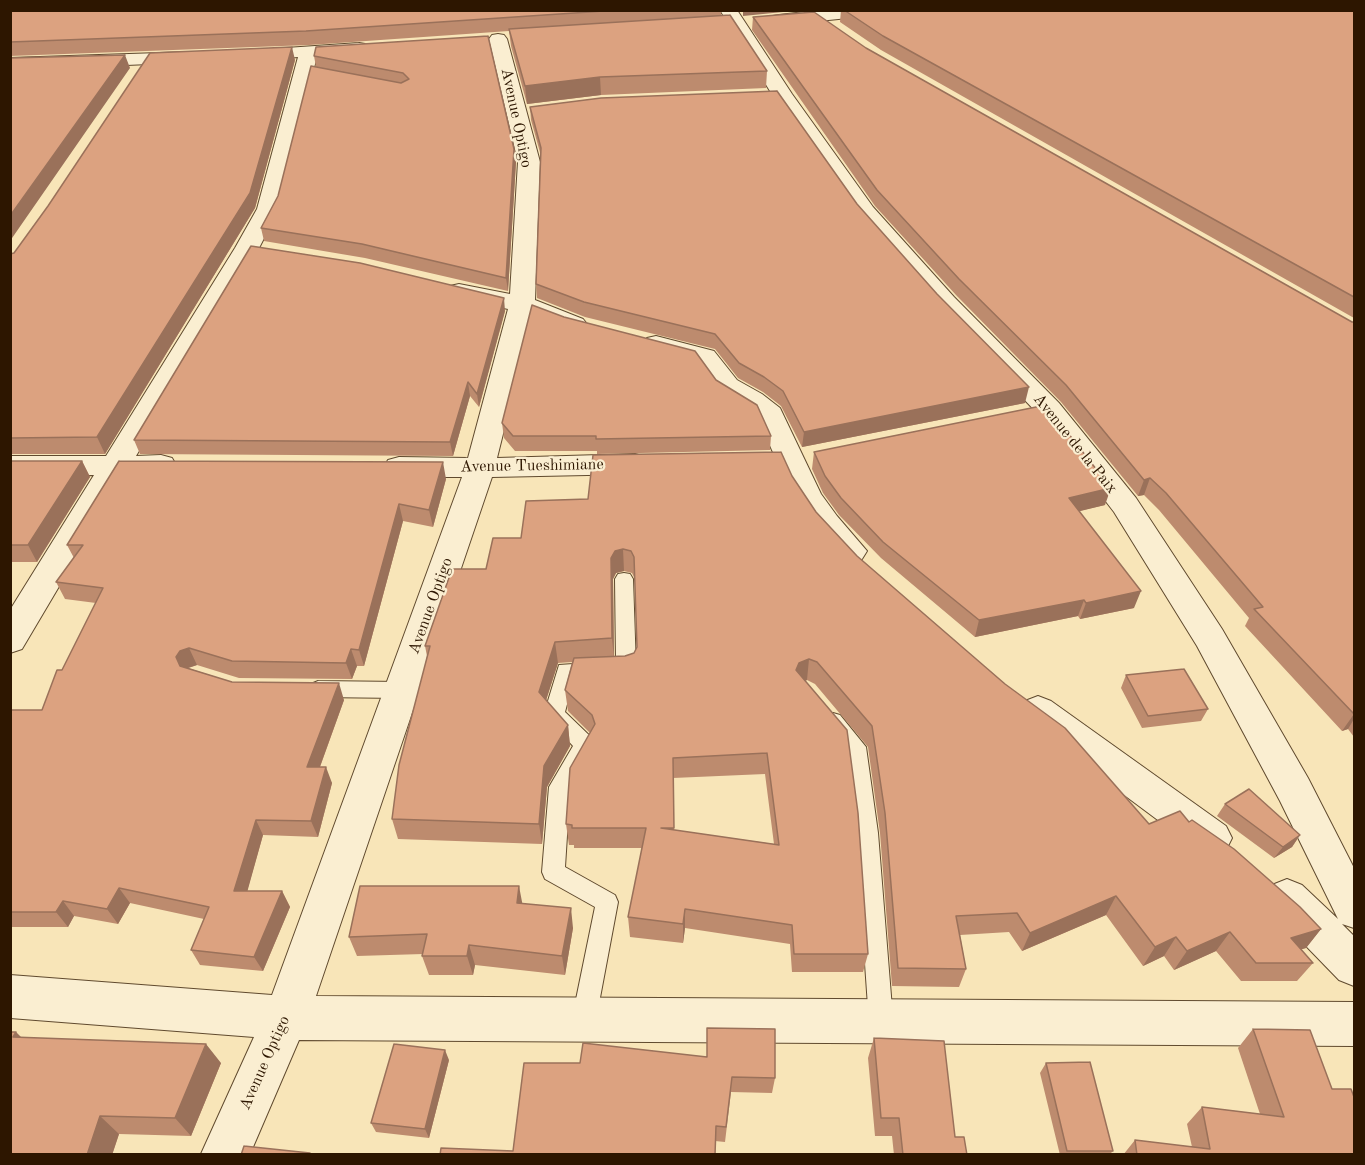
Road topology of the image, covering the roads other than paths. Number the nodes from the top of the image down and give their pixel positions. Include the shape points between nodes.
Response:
1 (878, 10) edge
2 (818, 18) junction
3 (725, 19) edge
4 (845, 37) edge
5 (502, 38) dead end
6 (380, 47) edge
7 (228, 56) edge
8 (205, 57) edge
9 (147, 60) junction
10 (10, 64) edge
11 (308, 66) junction
12 (135, 79) edge
13 (247, 248) junction
14 (282, 254) edge
15 (430, 284) edge
16 (522, 304) junction
17 (597, 329) edge
18 (631, 336) edge
19 (1049, 409) junction
20 (1014, 416) edge
21 (805, 458) junction
22 (660, 463) edge
23 (759, 463) edge
24 (115, 465) junction
25 (185, 465) edge
26 (10, 466) edge
27 (373, 466) edge
28 (480, 468) junction
29 (876, 575) edge
30 (624, 579) dead end
31 (10, 640) edge
32 (297, 689) edge
33 (401, 690) junction
34 (1013, 693) edge
35 (820, 706) edge
36 (1236, 854) edge
37 (1269, 883) edge
38 (1354, 909) edge
39 (1354, 964) edge
40 (10, 996) edge
41 (286, 1018) junction
42 (584, 1019) junction
43 (881, 1021) junction
44 (1354, 1024) edge
45 (225, 1155) edge

1 - 2 street
2 - 3 street
2 - 4 street
3 - 19 street, Avenue de la Paix via 771,96 865,212
5 - 16 street, Avenue Optigo via 527,112 529,162
6 - 11 street
7 - 11 street
8 - 9 street
9 - 10 street
9 - 12 street
11 - 13 street via 268,209
13 - 14 street
13 - 24 street
15 - 16 street
16 - 17 street
16 - 28 street, Avenue Optigo
18 - 21 street via 705,357 727,386 770,414
19 - 20 street
19 - 38 street, Avenue de la Paix via 1125,505 1210,638
21 - 23 street
21 - 29 street via 807,496 826,524
22 - 28 street, Avenue Tueshimiane
24 - 25 street
24 - 26 street
24 - 31 street
27 - 28 street, Avenue Tueshimiane
28 - 33 street, Avenue Optigo
30 - 42 lane via 626,668 566,670 555,714 585,744 560,787 553,872 607,902
32 - 33 lane
33 - 41 street, Avenue Optigo
34 - 36 street
35 - 43 lane via 856,747 867,833
37 - 39 street
40 - 41 street
41 - 42 street
41 - 45 street, Avenue Optigo
42 - 43 street
43 - 44 street

